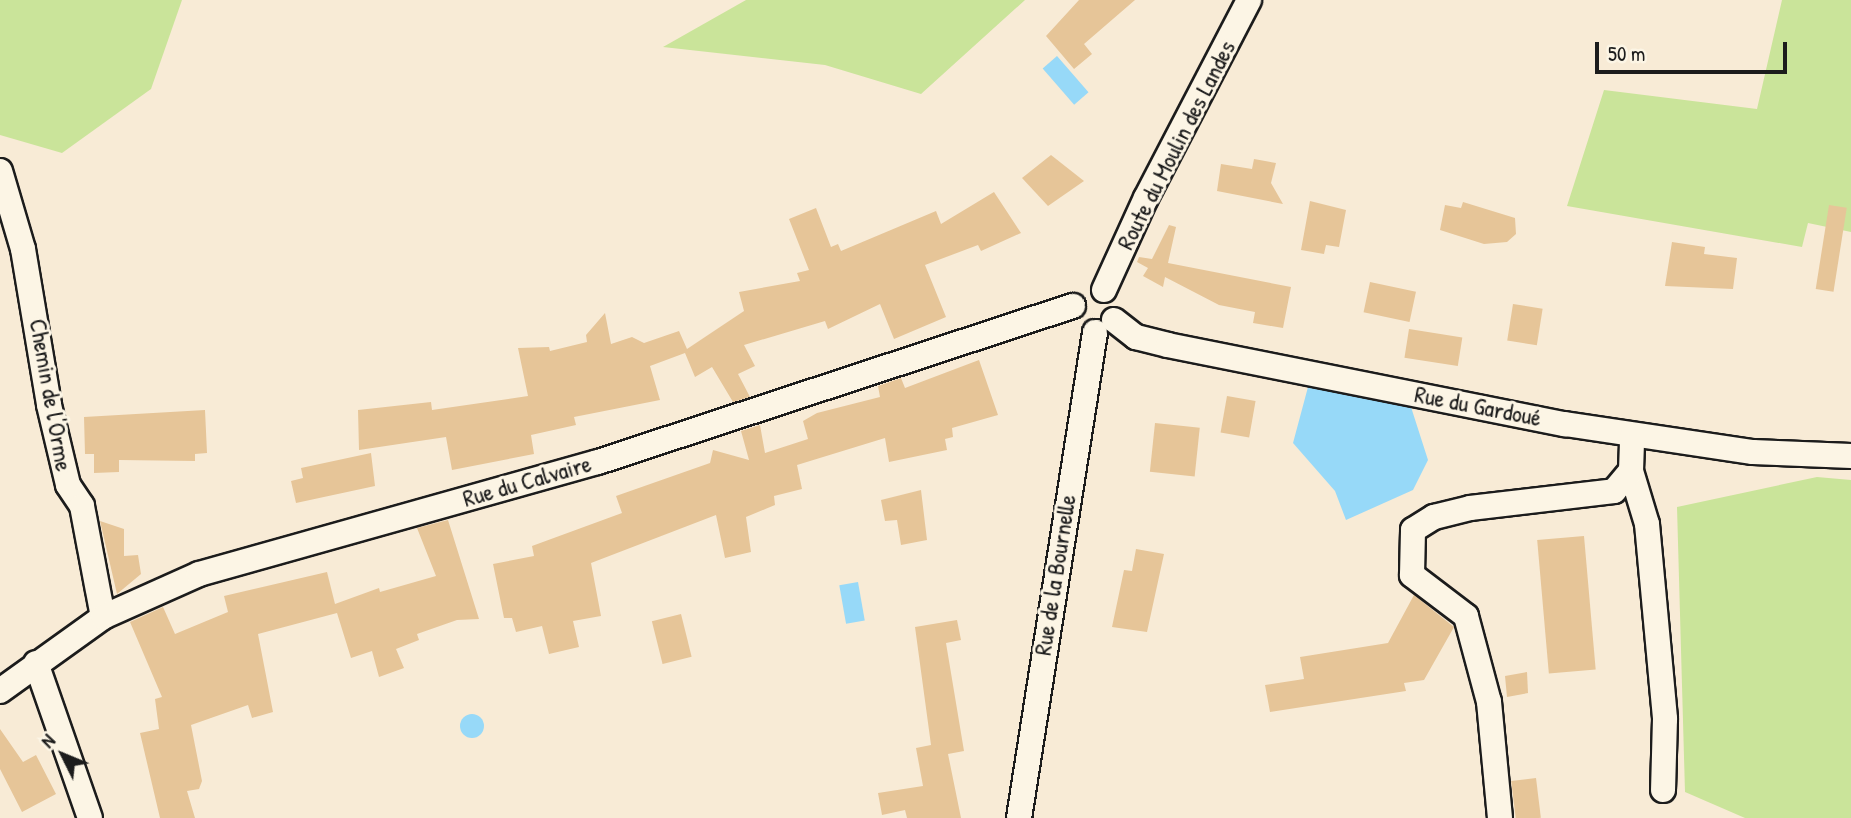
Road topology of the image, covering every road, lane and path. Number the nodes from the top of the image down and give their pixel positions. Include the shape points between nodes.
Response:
1 (1249, 0) edge
2 (0, 171) edge
3 (1104, 290) junction
4 (1073, 306) junction
5 (1105, 326) junction
6 (1632, 436) junction
7 (1851, 456) edge
8 (1631, 471) junction
9 (103, 617) junction
10 (36, 663) junction
11 (0, 691) edge
12 (1663, 789) dead end
13 (90, 818) edge
14 (1019, 818) edge
15 (1500, 818) edge

1 - 3 street, Route du Moulin des Landes via 1146,198
2 - 9 street, Chemin de l'Orme via 23,249 68,485 82,506
3 - 4 street via 1085,290
3 - 5 street via 1116,306
4 - 5 street via 1077,324
4 - 9 street, Rue du Calvaire via 598,462 199,574
5 - 6 street, Rue du Gardoué via 1168,345
5 - 14 street, Rue de la Bournelle
6 - 7 street, Rue du Gardoué via 1753,452
6 - 8 street
8 - 12 street via 1647,524 1665,719
8 - 15 street via 1614,491 1470,508 1434,517 1413,530 1412,575 1466,616 1489,702
9 - 10 street, Rue du Calvaire
10 - 11 street, Rue du Calvaire
10 - 13 street

